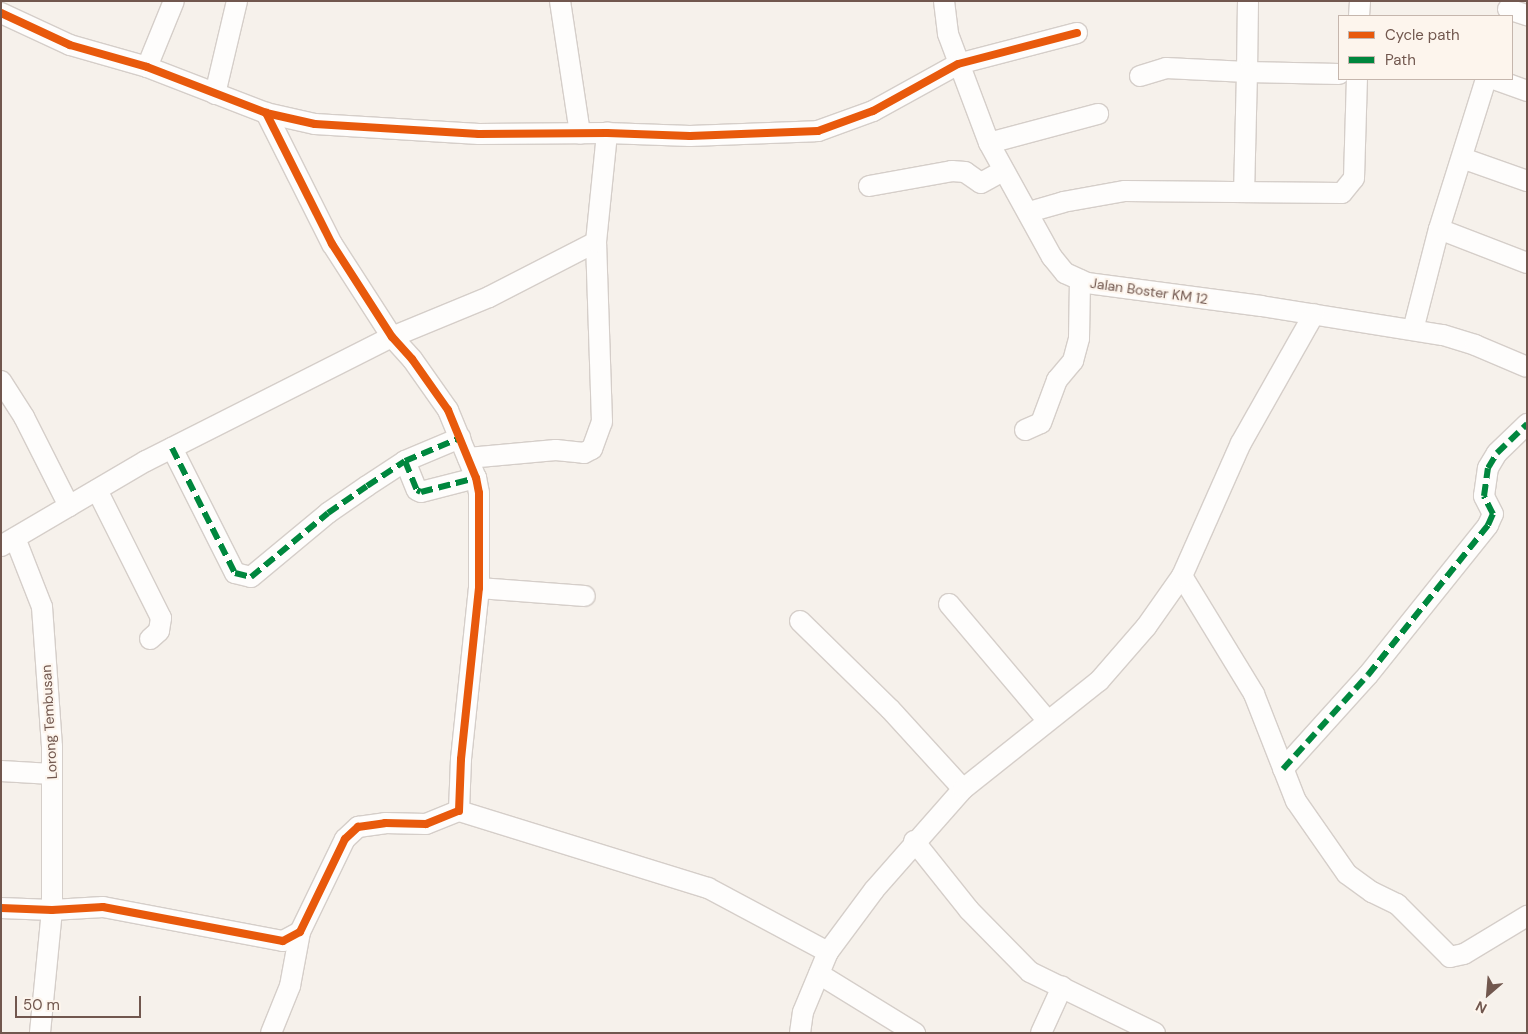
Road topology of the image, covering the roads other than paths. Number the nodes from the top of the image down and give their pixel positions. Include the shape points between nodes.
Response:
1 (174, 1) edge
2 (238, 1) edge
3 (560, 1) edge
4 (944, 1) edge
5 (1248, 1) edge
6 (1360, 1) edge
7 (1, 13) edge
8 (1360, 15) edge
9 (1077, 33) dead end
10 (958, 64) junction
11 (147, 67) junction
12 (1246, 72) junction
13 (1338, 74) edge
14 (1140, 76) dead end
15 (1357, 80) edge
16 (1486, 80) edge
17 (1497, 80) edge
18 (1527, 92) edge
19 (215, 94) junction
20 (266, 114) junction
21 (1098, 114) dead end
22 (607, 132) junction
23 (580, 133) junction
24 (989, 143) junction
25 (1462, 158) junction
26 (1003, 171) junction
27 (1527, 181) edge
28 (869, 186) dead end
29 (1244, 192) junction
30 (1028, 212) junction
31 (1439, 229) junction
32 (596, 242) junction
33 (1527, 263) edge
34 (1080, 280) junction
35 (1314, 314) junction
36 (1413, 330) junction
37 (392, 337) junction
38 (1525, 359) edge
39 (1, 381) edge
40 (1527, 424) edge
41 (1025, 430) dead end
42 (460, 438) junction
43 (172, 448) junction
44 (468, 458) junction
45 (405, 461) junction
46 (476, 478) junction
47 (97, 490) junction
48 (69, 506) junction
49 (8, 542) edge
50 (1182, 576) junction
51 (479, 588) junction
52 (586, 596) dead end
53 (949, 604) dead end
54 (800, 620) dead end
55 (150, 639) dead end
56 (1047, 720) junction
57 (1283, 769) junction
58 (1, 771) edge
59 (52, 774) junction
60 (963, 789) junction
61 (459, 811) junction
62 (914, 841) junction
63 (1, 908) edge
64 (52, 910) junction
65 (1527, 916) edge
66 (300, 932) junction
67 (828, 952) junction
68 (819, 974) junction
69 (1062, 987) junction
70 (803, 1012) junction
71 (40, 1033) edge
72 (271, 1033) edge
73 (788, 1033) edge
74 (800, 1033) edge
75 (915, 1033) edge
76 (1041, 1033) edge
77 (1155, 1033) edge

1 - 11 street
2 - 19 street
3 - 23 street
4 - 10 street, Jalan Boster KM 12 via 948,34
5 - 12 street
6 - 8 street
7 - 11 street via 70,45
9 - 10 street
10 - 22 street via 873,111 818,132 690,136
10 - 24 street, Jalan Boster KM 12
11 - 19 street
12 - 13 street
12 - 14 street via 1166,68
12 - 29 street
15 - 29 street via 1354,171 1348,190 1337,194
16 - 25 street
17 - 18 street
19 - 20 street
20 - 23 street via 315,124 479,134
20 - 37 street via 332,244
21 - 24 street
22 - 23 street
22 - 32 street
24 - 26 street, Jalan Boster KM 12
25 - 27 street
25 - 31 street
26 - 28 street via 981,183 965,172 952,171
26 - 30 street, Jalan Boster KM 12
29 - 30 street via 1125,192 1063,202
30 - 34 street, Jalan Boster KM 12 via 1058,267
31 - 33 street
31 - 36 street
32 - 37 street via 489,297
32 - 44 street via 602,422 592,449 584,453 556,450
34 - 35 street, Jalan Boster KM 12
34 - 41 street via 1079,338 1073,361 1057,380 1041,423
35 - 36 street, Jalan Boster KM 12
35 - 50 street via 1241,443
36 - 38 street, Jalan Boster KM 12
37 - 42 street via 448,410
37 - 43 street
39 - 48 street via 24,417
40 - 57 street via 1497,453 1488,468 1484,496 1493,514 1488,525 1368,674
42 - 44 street
42 - 45 street
43 - 45 street via 235,573 251,577 328,513
43 - 47 street
44 - 46 street
45 - 46 street via 416,490 421,492
46 - 51 street via 480,493
47 - 48 street
47 - 55 street via 161,618 159,631
48 - 49 street
49 - 59 street, Lorong Tembusan via 42,607
50 - 56 street via 1141,633 1099,681 1073,704
50 - 57 street via 1254,694
51 - 52 street
51 - 61 street via 461,759
53 - 56 street
54 - 60 street via 890,709
56 - 60 street
57 - 65 street via 1296,801 1335,861 1358,884 1397,904 1450,958 1464,954
58 - 59 street
59 - 64 street, Lorong Tembusan
60 - 62 street
61 - 66 street via 426,824 386,823 358,827 345,839
61 - 67 street via 708,888
62 - 67 street
62 - 69 street via 969,910 1030,972
63 - 64 street
64 - 66 street via 103,907 283,941
64 - 71 street, Lorong Tembusan
66 - 72 street via 290,986
67 - 68 street
68 - 70 street
68 - 75 street
69 - 76 street
69 - 77 street
70 - 73 street
70 - 74 street

